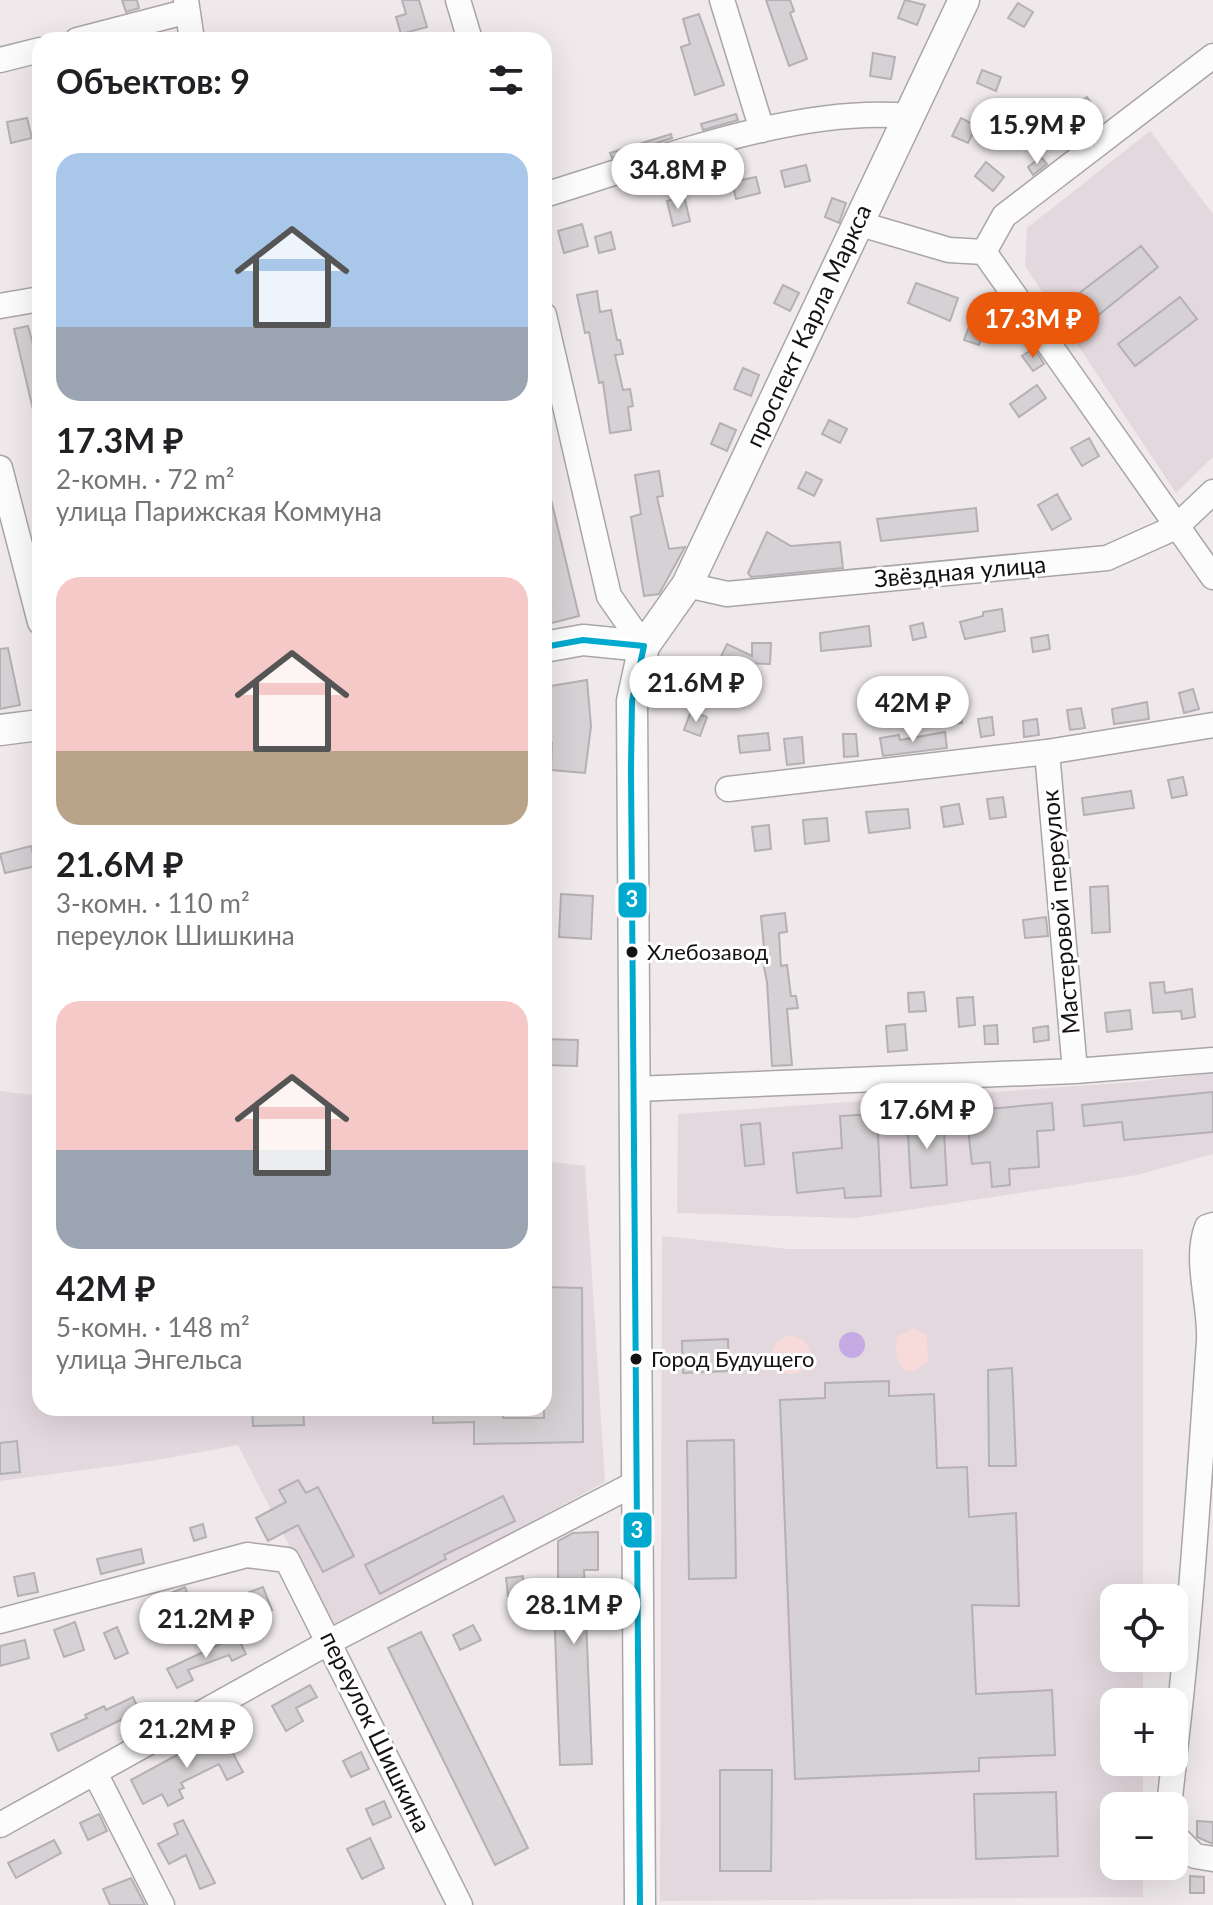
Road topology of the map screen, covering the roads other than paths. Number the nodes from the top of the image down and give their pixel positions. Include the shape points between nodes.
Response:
1 (458, 0) edge
2 (722, 0) edge
3 (964, 0) edge
4 (185, 6) edge
5 (102, 32) edge
6 (190, 32) edge
7 (468, 32) edge
8 (32, 52) edge
9 (1213, 56) edge
10 (0, 60) edge
11 (908, 116) junction
12 (762, 130) junction
13 (552, 193) edge
14 (857, 223) junction
15 (984, 252) junction
16 (32, 300) edge
17 (0, 306) edge
18 (552, 350) edge
19 (0, 468) edge
20 (1213, 492) edge
21 (1176, 527) junction
22 (1213, 577) edge
23 (687, 585) junction
24 (32, 591) edge
25 (552, 646) edge
26 (644, 646) junction
27 (1213, 725) edge
28 (32, 726) edge
29 (0, 730) edge
30 (1047, 752) junction
31 (728, 789) dead end
32 (1213, 1060) edge
33 (1075, 1071) junction
34 (635, 1089) junction
35 (1210, 1226) edge
36 (636, 1483) junction
37 (0, 1621) edge
38 (331, 1641) junction
39 (1183, 1688) edge
40 (95, 1773) junction
41 (0, 1825) edge
42 (1188, 1850) edge
43 (1213, 1859) edge
44 (162, 1905) edge
45 (460, 1905) edge
46 (640, 1905) edge

1 - 7 street
2 - 12 street
3 - 11 main road, проспект Карла Маркса
4 - 5 street
4 - 6 street
8 - 10 street
9 - 15 street via 1004,216
11 - 12 street via 870,112
11 - 14 main road, проспект Карла Маркса
12 - 13 street
14 - 15 street via 949,250
14 - 23 main road, проспект Карла Маркса
15 - 21 street
16 - 17 street
18 - 26 street via 609,596
19 - 24 street
20 - 21 street, Звёздная улица
21 - 22 street
21 - 23 street, Звёздная улица via 1107,558 727,594
23 - 26 main road, проспект Карла Маркса
25 - 26 main road via 583,640
26 - 34 main road via 632,701
27 - 30 street
28 - 29 main road
30 - 31 street
30 - 33 street, Мастеровой переулок
32 - 33 street
33 - 34 street
34 - 36 main road
35 - 39 street via 1201,1243 1209,1336
36 - 38 street
36 - 46 main road
37 - 38 street, переулок Шишкина via 247,1555 287,1560
38 - 40 street
38 - 45 street, переулок Шишкина
40 - 41 street
40 - 44 street
42 - 43 street

